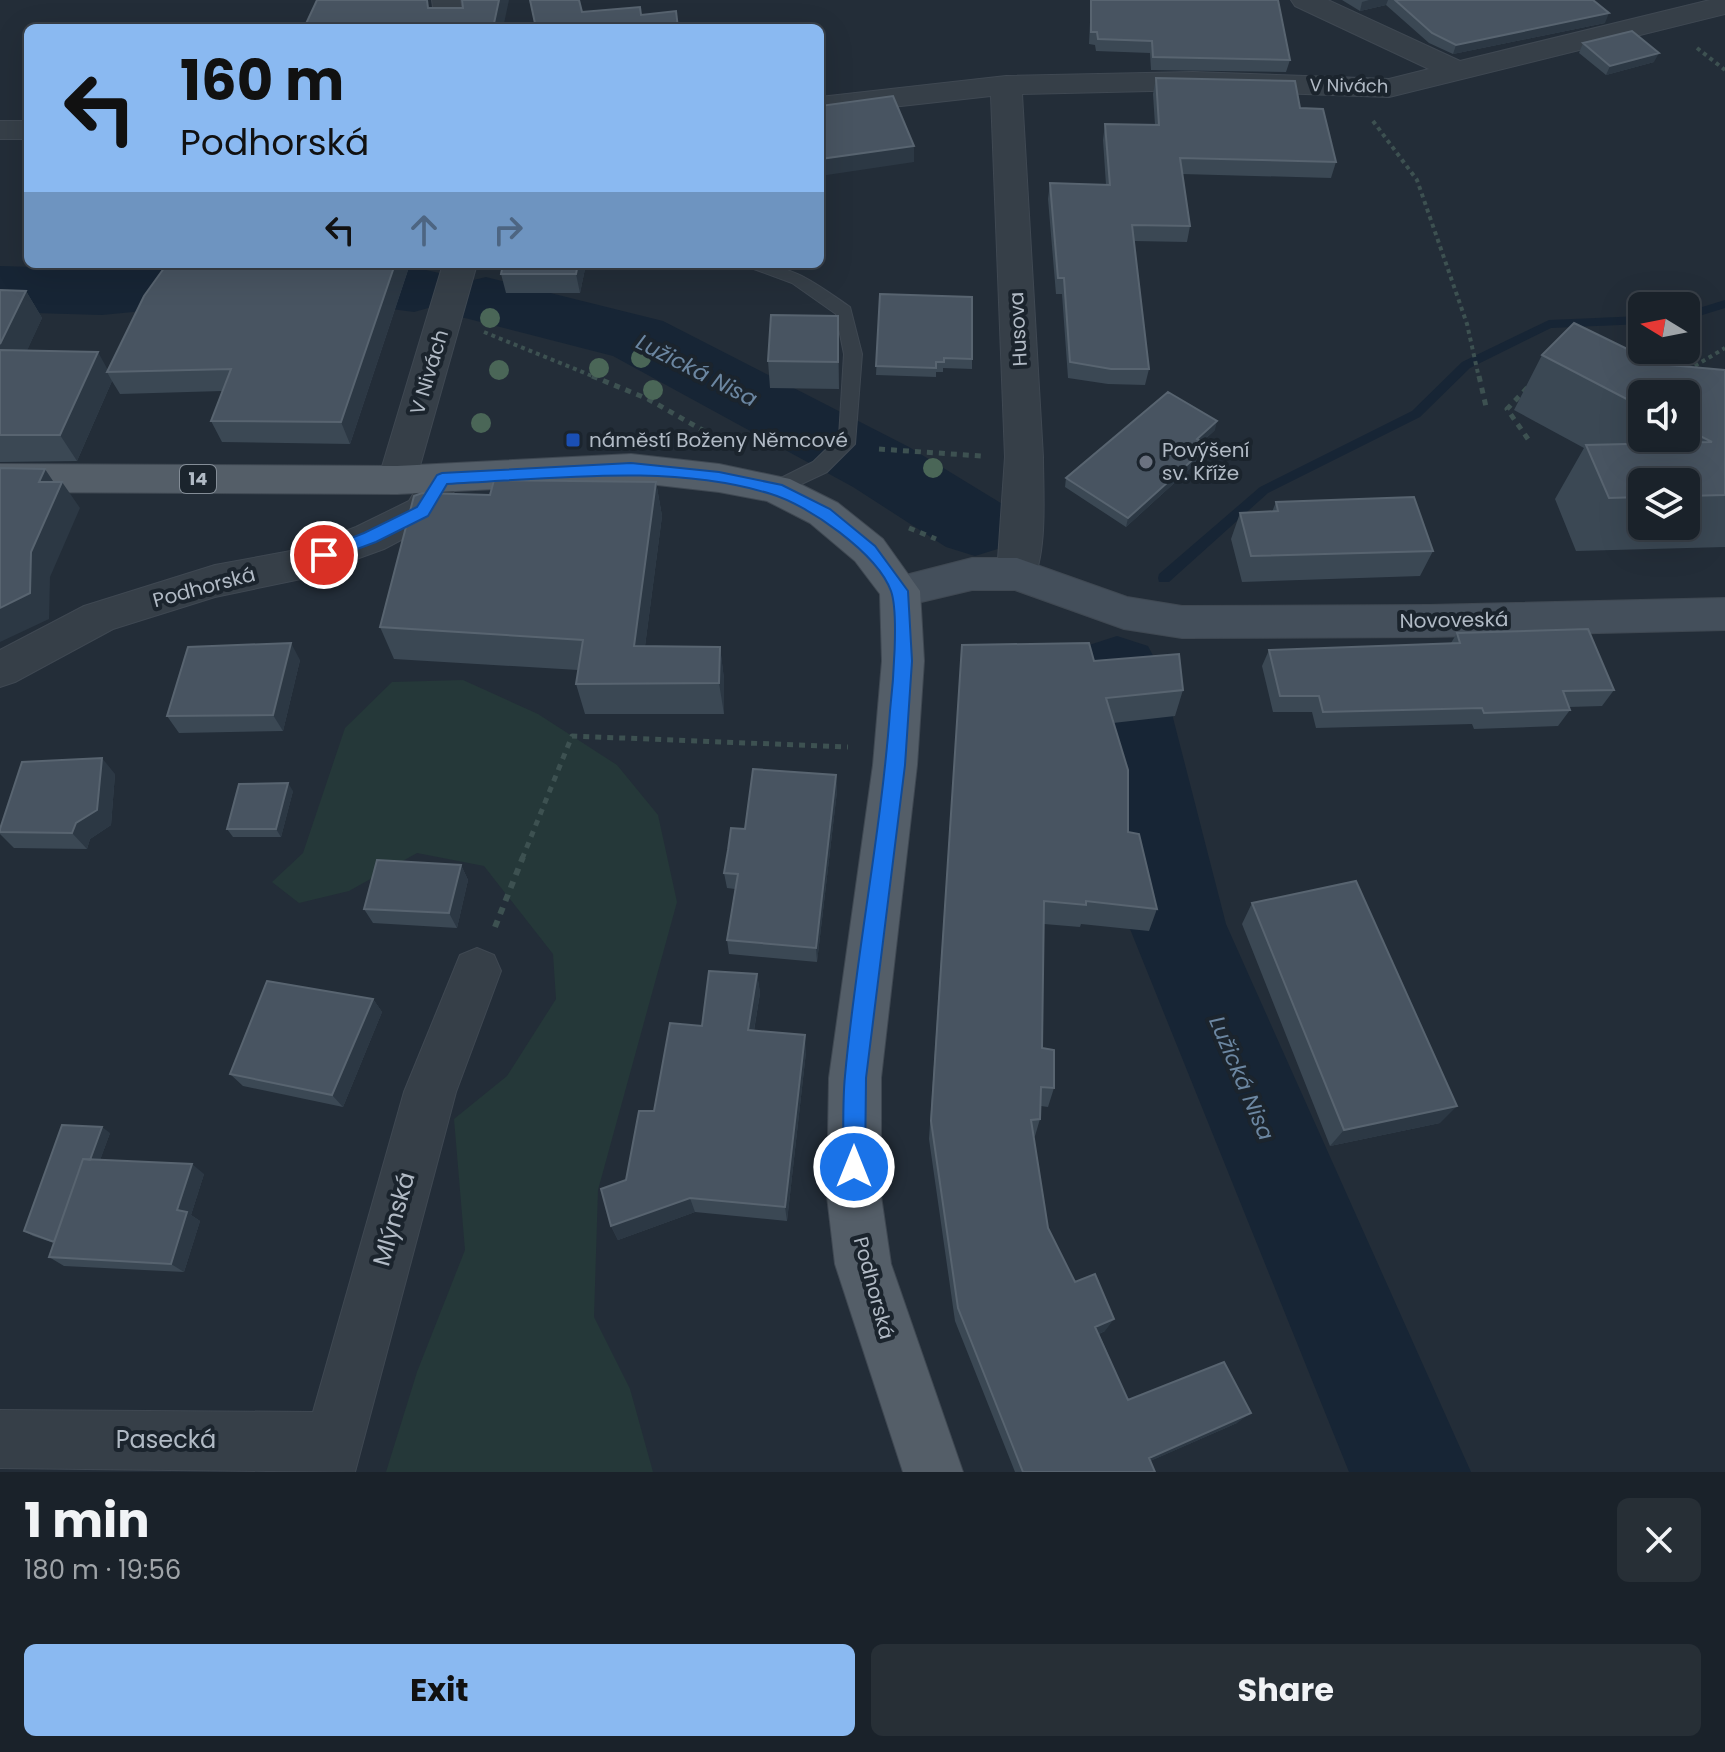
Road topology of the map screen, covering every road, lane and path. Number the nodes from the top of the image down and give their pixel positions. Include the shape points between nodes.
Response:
1 (446, 0) edge
2 (1305, 0) edge
3 (1725, 5) edge
4 (450, 24) edge
5 (1459, 72) junction
6 (1006, 85) junction
7 (1348, 87) junction
8 (824, 106) edge
9 (0, 130) edge
10 (24, 130) edge
11 (459, 268) edge
12 (768, 268) edge
13 (445, 320) junction
14 (1725, 348) edge
15 (1688, 371) edge
16 (1534, 380) dead end
17 (1487, 411) dead end
18 (708, 434) dead end
19 (1528, 439) dead end
20 (867, 449) dead end
21 (1024, 457) junction
22 (0, 478) edge
23 (442, 479) junction
24 (397, 480) junction
25 (776, 489) junction
26 (1017, 574) junction
27 (900, 591) junction
28 (1725, 614) edge
29 (0, 670) edge
30 (853, 747) dead end
31 (477, 971) joint
32 (0, 1439) edge
33 (328, 1457) edge
34 (933, 1472) edge

1 - 4 street
2 - 5 street
3 - 5 street, V Nivách
5 - 7 street, V Nivách via 1389,88
6 - 7 street, V Nivách via 1193,81
6 - 8 street, V Nivách
6 - 21 street, Husova
7 - 17 path via 1417,180 1467,324
9 - 10 street
11 - 13 street, V Nivách
12 - 25 lane via 798,279 844,311 853,354 843,446 820,467
13 - 18 path via 648,399
13 - 24 street, V Nivách
14 - 15 path
16 - 19 path via 1507,409
20 - 21 path
21 - 26 street, Husova
22 - 24 main road, 14
23 - 24 main road, 14
23 - 25 main road, 14 via 631,468
23 - 29 street, Podhorská via 423,511 370,538 301,564 215,581 99,617
25 - 27 main road, 14 via 824,513 885,568
26 - 27 street via 972,574
26 - 28 street, Novoveská via 1124,613 1182,622
27 - 34 main road, Podhorská via 903,661 855,1078 854,1196 863,1264
30 - 31 path via 572,736
31 - 33 street, Mlýnská via 430,1092
32 - 33 street, Pasecká

